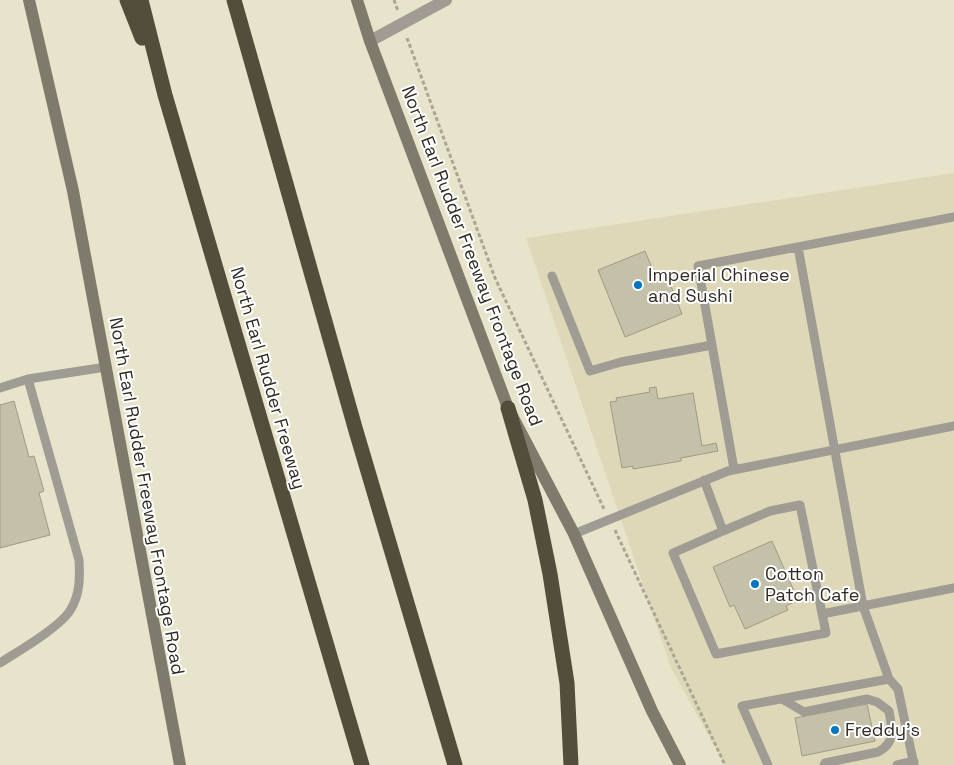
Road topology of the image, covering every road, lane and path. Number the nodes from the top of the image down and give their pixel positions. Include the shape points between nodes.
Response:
1 (28, 0) edge
2 (127, 0) edge
3 (141, 0) edge
4 (234, 0) edge
5 (357, 0) edge
6 (394, 0) edge
7 (446, 0) edge
8 (402, 24) junction
9 (370, 41) junction
10 (165, 95) junction
11 (954, 217) edge
12 (798, 247) junction
13 (552, 276) dead end
14 (712, 345) junction
15 (106, 367) junction
16 (28, 379) junction
17 (0, 388) edge
18 (508, 408) junction
19 (954, 426) edge
20 (836, 449) junction
21 (734, 469) junction
22 (704, 480) junction
23 (609, 520) junction
24 (723, 531) junction
25 (574, 534) junction
26 (954, 588) edge
27 (863, 606) junction
28 (822, 614) junction
29 (0, 664) edge
30 (889, 679) junction
31 (782, 699) junction
32 (914, 763) edge
33 (180, 765) edge
34 (362, 765) edge
35 (455, 765) edge
36 (571, 765) edge
37 (680, 765) edge
38 (725, 765) edge
39 (768, 765) edge
40 (824, 765) edge
41 (897, 765) edge

1 - 15 main road, North Earl Rudder Freeway Frontage Road via 73,191
2 - 10 highway
3 - 10 highway, North Earl Rudder Freeway
4 - 35 highway
5 - 9 main road, North Earl Rudder Freeway Frontage Road
6 - 8 path
7 - 8 street
8 - 9 street
8 - 23 path via 495,278
9 - 18 main road, North Earl Rudder Freeway Frontage Road
10 - 34 highway, North Earl Rudder Freeway
11 - 12 lane
12 - 14 lane via 698,266
12 - 20 lane
13 - 14 lane via 590,371
14 - 21 lane
15 - 16 lane
15 - 33 main road, North Earl Rudder Freeway Frontage Road
16 - 17 lane
16 - 29 lane via 79,560 80,579 71,610 60,622
18 - 25 main road, North Earl Rudder Freeway Frontage Road
18 - 36 highway via 535,500 550,574 568,683
19 - 20 lane
20 - 21 lane
20 - 27 lane
21 - 22 lane
22 - 23 lane
22 - 24 lane
23 - 25 lane
23 - 38 path
24 - 28 lane via 770,511 800,505
24 - 28 lane via 673,553 716,654 826,633
25 - 37 main road, North Earl Rudder Freeway Frontage Road via 652,711
26 - 27 lane
27 - 28 lane
27 - 30 lane
30 - 31 lane
30 - 32 lane via 898,688
31 - 39 lane via 742,706
31 - 40 lane via 804,712 867,699 889,711 892,735 885,749 825,762
32 - 41 lane

